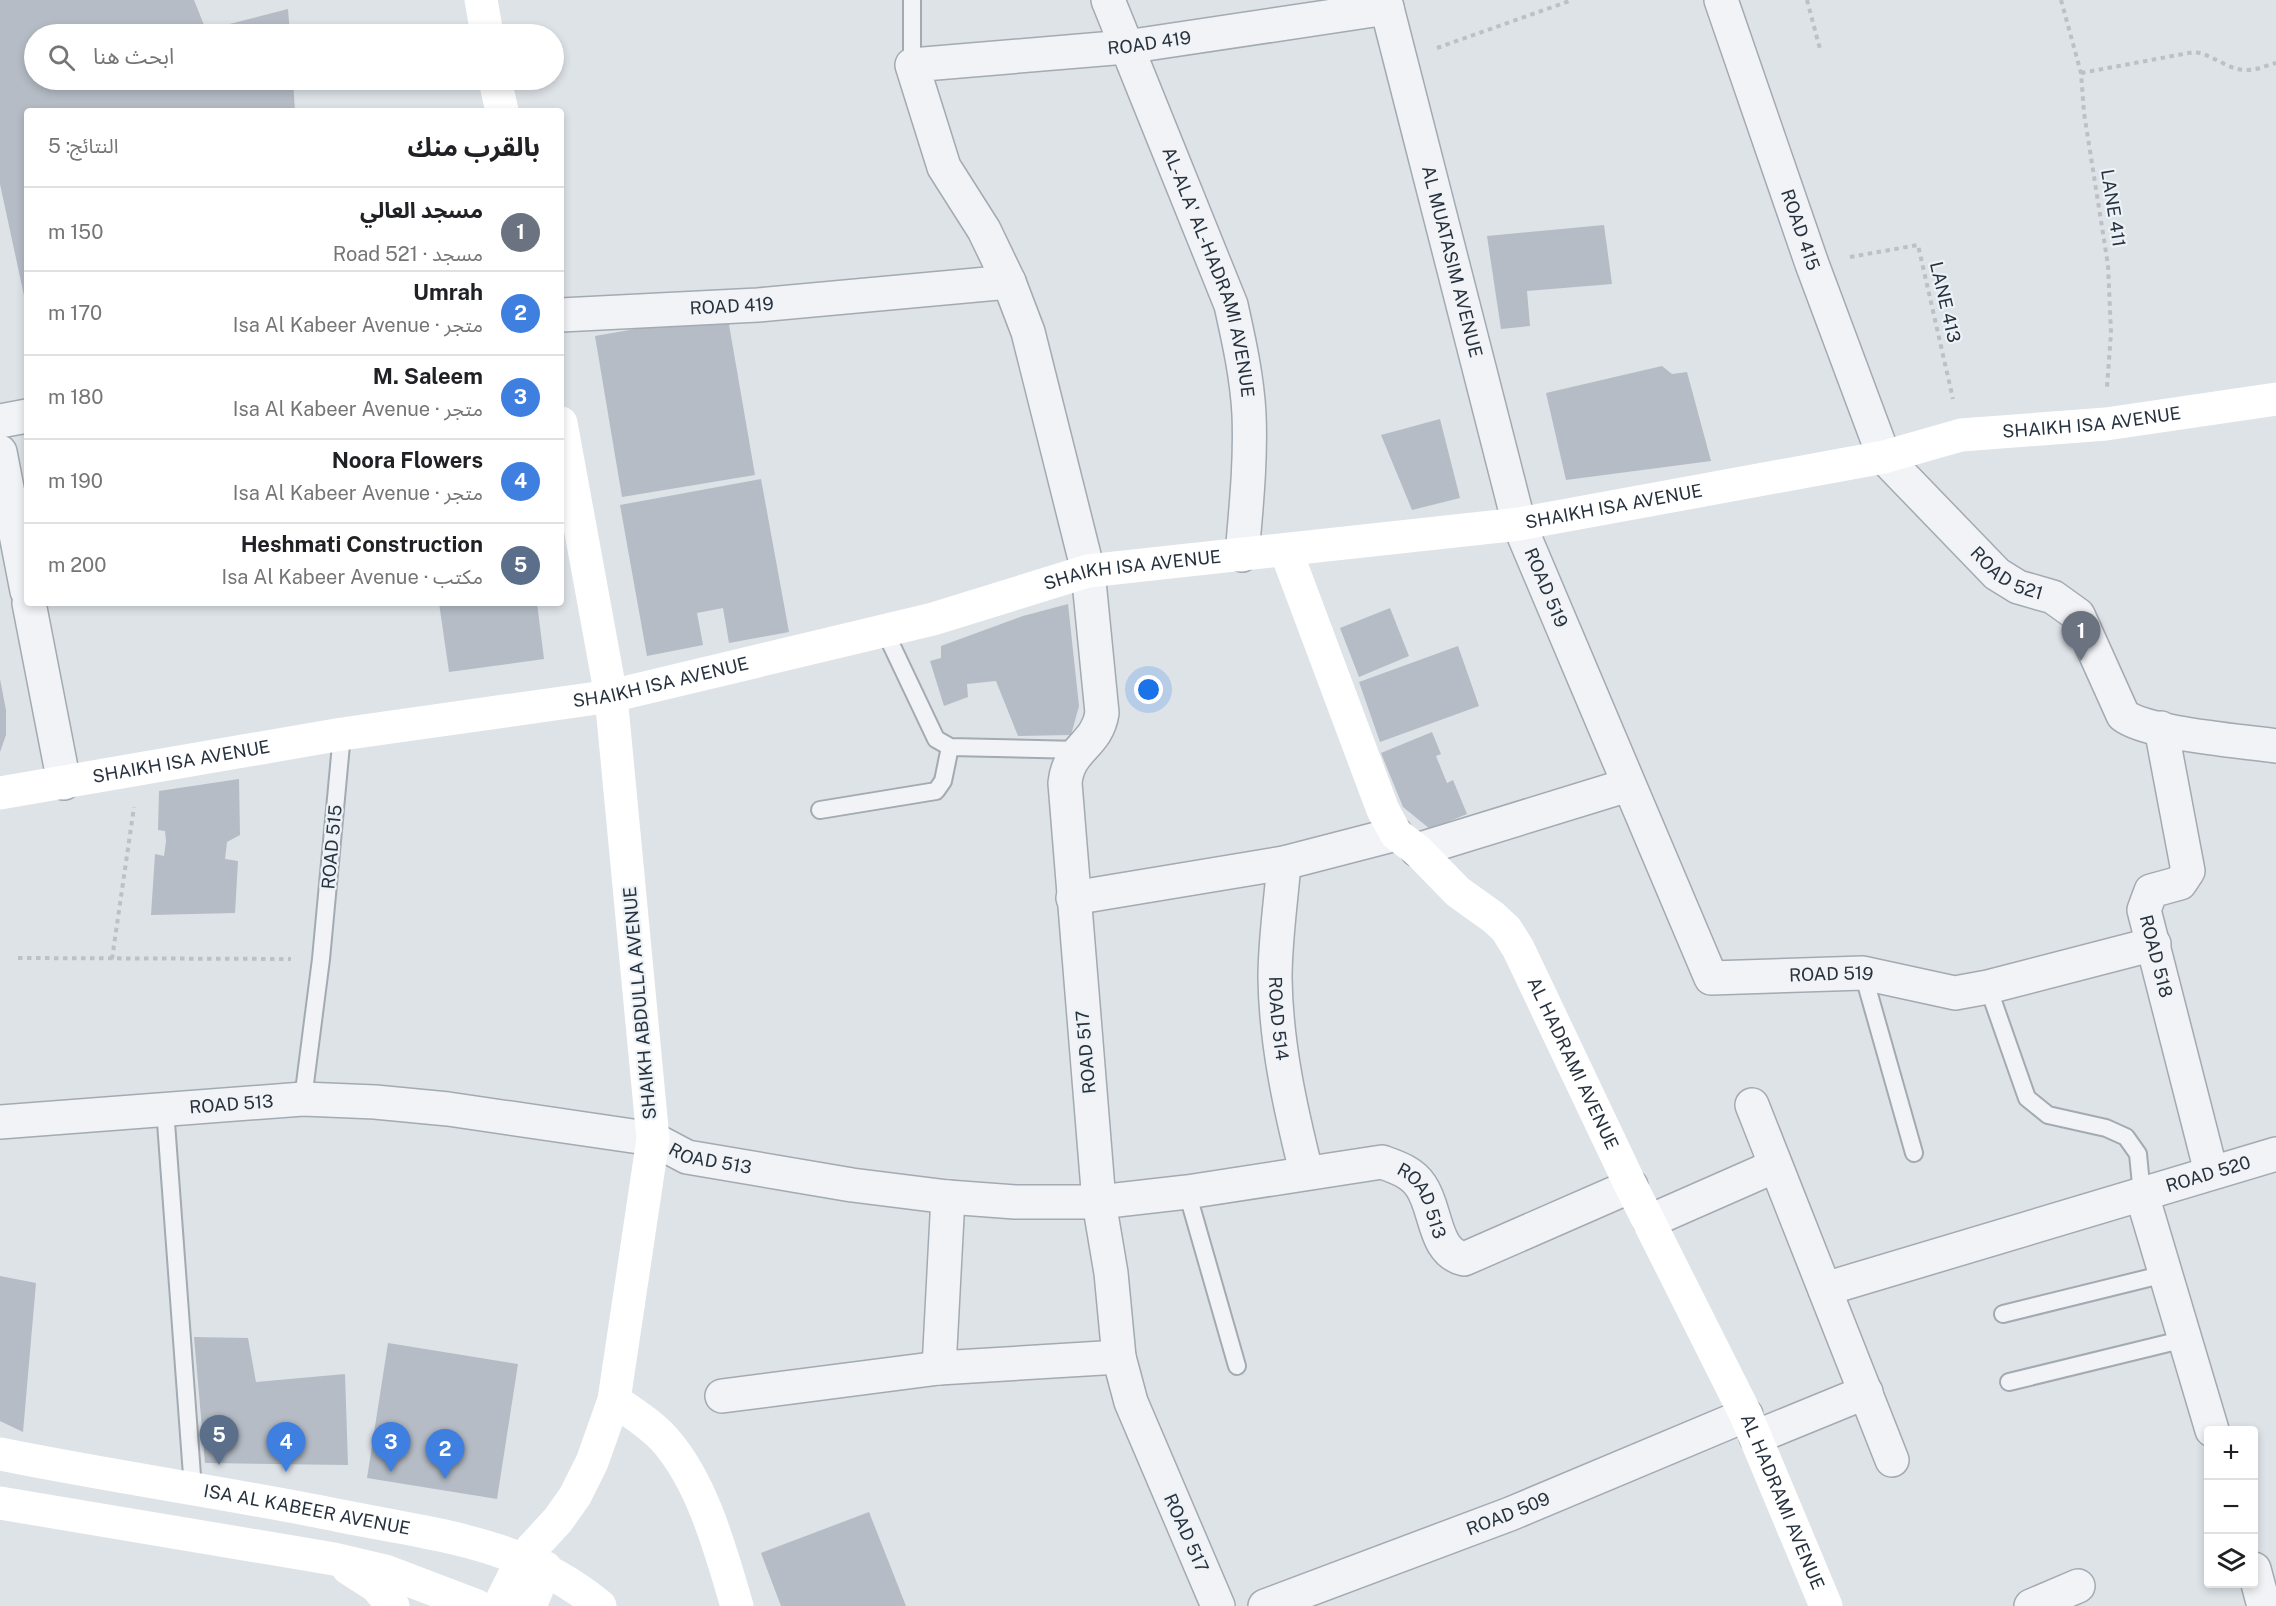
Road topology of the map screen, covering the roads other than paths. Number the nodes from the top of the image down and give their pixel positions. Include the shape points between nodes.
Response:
1 (481, 0) edge
2 (912, 0) edge
3 (1108, 0) edge
4 (1720, 0) edge
5 (1386, 4) edge
6 (485, 24) edge
7 (1126, 46) junction
8 (912, 64) junction
9 (497, 90) edge
10 (500, 108) edge
11 (1009, 282) junction
12 (564, 315) edge
13 (2276, 399) edge
14 (24, 417) edge
15 (0, 421) edge
16 (564, 439) edge
17 (0, 452) edge
18 (1884, 457) junction
19 (19, 511) edge
20 (1519, 524) junction
21 (1286, 551) junction
22 (1242, 555) junction
23 (24, 561) edge
24 (1088, 572) junction
25 (30, 606) edge
26 (888, 627) junction
27 (611, 696) junction
28 (2161, 728) junction
29 (342, 734) junction
30 (2276, 746) edge
31 (950, 747) junction
32 (1080, 750) junction
33 (64, 783) junction
34 (1628, 785) junction
35 (0, 793) edge
36 (820, 810) dead end
37 (1407, 842) junction
38 (1284, 863) junction
39 (1073, 898) junction
40 (2154, 944) junction
41 (1863, 973) junction
42 (1988, 987) junction
43 (303, 1099) junction
44 (1752, 1105) dead end
45 (165, 1109) junction
46 (0, 1122) edge
47 (654, 1139) junction
48 (1914, 1153) dead end
49 (2276, 1154) edge
50 (1775, 1166) junction
51 (1306, 1172) junction
52 (2211, 1172) junction
53 (1631, 1186) junction
54 (1186, 1192) junction
55 (2142, 1195) junction
56 (948, 1197) junction
57 (1099, 1202) junction
58 (1650, 1221) junction
59 (2165, 1274) junction
60 (1825, 1289) junction
61 (2003, 1314) dead end
62 (2185, 1339) junction
63 (1119, 1357) junction
64 (1237, 1366) dead end
65 (939, 1368) junction
66 (2008, 1382) dead end
67 (1866, 1392) junction
68 (722, 1396) dead end
69 (614, 1400) junction
70 (1751, 1426) junction
71 (2211, 1426) edge
72 (0, 1454) edge
73 (1892, 1460) dead end
74 (193, 1490) junction
75 (0, 1503) edge
76 (334, 1559) junction
77 (534, 1563) junction
78 (2078, 1586) dead end
79 (2258, 1586) edge
80 (393, 1606) edge
81 (477, 1606) edge
82 (499, 1606) edge
83 (530, 1606) edge
84 (600, 1606) edge
85 (736, 1606) edge
86 (1218, 1606) edge
87 (1265, 1606) edge
88 (1826, 1606) edge
89 (2031, 1606) edge
90 (2264, 1606) edge

1 - 6 street
2 - 8 lane
3 - 7 street, AL-ALA' AL-HADRAMI AVENUE
4 - 18 street, ROAD 415
5 - 7 street, ROAD 419
5 - 20 street, AL MUATASIM AVENUE
7 - 8 street, ROAD 419
7 - 22 street, AL-ALA' AL-HADRAMI AVENUE via 1231,305 1249,411
8 - 11 street via 944,167 984,230
9 - 10 street
11 - 12 street, ROAD 419 via 758,305
11 - 24 street via 1044,387
13 - 18 street, SHAIKH ISA AVENUE via 2106,424 1961,435
14 - 15 street
16 - 27 street, SHAIKH ABDULLA AVENUE
17 - 19 street
18 - 20 street, SHAIKH ISA AVENUE
18 - 28 street, ROAD 521 via 1998,574 2018,587 2053,597 2078,615 2123,715 2137,723
19 - 23 street
20 - 21 street, SHAIKH ISA AVENUE
20 - 34 street, ROAD 519
21 - 22 street, SHAIKH ISA AVENUE
21 - 37 street, AL HADRAMI AVENUE via 1383,810
22 - 24 street, SHAIKH ISA AVENUE
24 - 26 street, SHAIKH ISA AVENUE via 933,619
24 - 32 street, ROAD 517 via 1102,713 1100,728
25 - 33 street
26 - 27 street, SHAIKH ISA AVENUE
26 - 31 lane via 890,642 936,739
27 - 29 street, SHAIKH ISA AVENUE
27 - 47 street, SHAIKH ABDULLA AVENUE
28 - 30 street, ROAD 521
28 - 40 street, ROAD 518 via 2188,871 2180,883 2151,891 2145,900
29 - 33 street, SHAIKH ISA AVENUE
29 - 43 lane, ROAD 515 via 321,959
31 - 32 lane
31 - 36 lane via 943,781 936,791
32 - 39 street, ROAD 517 via 1070,760 1065,783
33 - 35 street, SHAIKH ISA AVENUE
34 - 37 street
34 - 41 street, ROAD 519 via 1711,978
37 - 38 street
37 - 53 street, AL HADRAMI AVENUE via 1458,892 1506,929
38 - 39 street
38 - 51 street, ROAD 514 via 1275,975 1277,1020 1287,1097
39 - 57 street, ROAD 517
40 - 42 street, ROAD 519
40 - 52 street, ROAD 518
41 - 42 street, ROAD 519 via 1955,993
41 - 48 lane
42 - 55 lane via 2027,1098 2048,1115 2106,1128 2126,1137 2138,1154
43 - 45 street, ROAD 513
43 - 47 street, ROAD 513 via 448,1109
44 - 50 street
45 - 46 street, ROAD 513
45 - 74 lane, ROAD 513
47 - 56 street, ROAD 513 via 687,1158
47 - 69 street, SHAIKH ABDULLA AVENUE
49 - 52 street, ROAD 520
50 - 58 street
50 - 60 street
51 - 53 street, ROAD 513 via 1382,1162 1403,1169 1420,1184 1445,1249 1453,1257 1464,1259
51 - 54 street, ROAD 513
52 - 55 street, ROAD 520
53 - 58 street, AL HADRAMI AVENUE
54 - 57 street, ROAD 513
54 - 64 lane
55 - 59 street
55 - 60 street, ROAD 520
56 - 57 street, ROAD 513
56 - 65 street
57 - 63 street, ROAD 517
58 - 70 street, AL HADRAMI AVENUE
59 - 61 lane
59 - 62 street
60 - 67 street
62 - 66 lane
62 - 71 street
63 - 65 street
63 - 86 street, ROAD 517 via 1131,1402
65 - 68 street
67 - 70 street, ROAD 509
67 - 73 street
69 - 77 street, SHAIKH ABDULLA AVENUE via 592,1462
69 - 85 street via 664,1439 687,1471 719,1547
70 - 87 street, ROAD 509
70 - 88 street, AL HADRAMI AVENUE
72 - 74 street, ISA AL KABEER AVENUE
74 - 77 street, ISA AL KABEER AVENUE via 476,1543
75 - 76 street
76 - 80 street via 376,1586
76 - 81 street via 385,1571
77 - 82 street
77 - 83 street
77 - 84 street, ISA AL KABEER AVENUE
78 - 89 street
79 - 90 street

